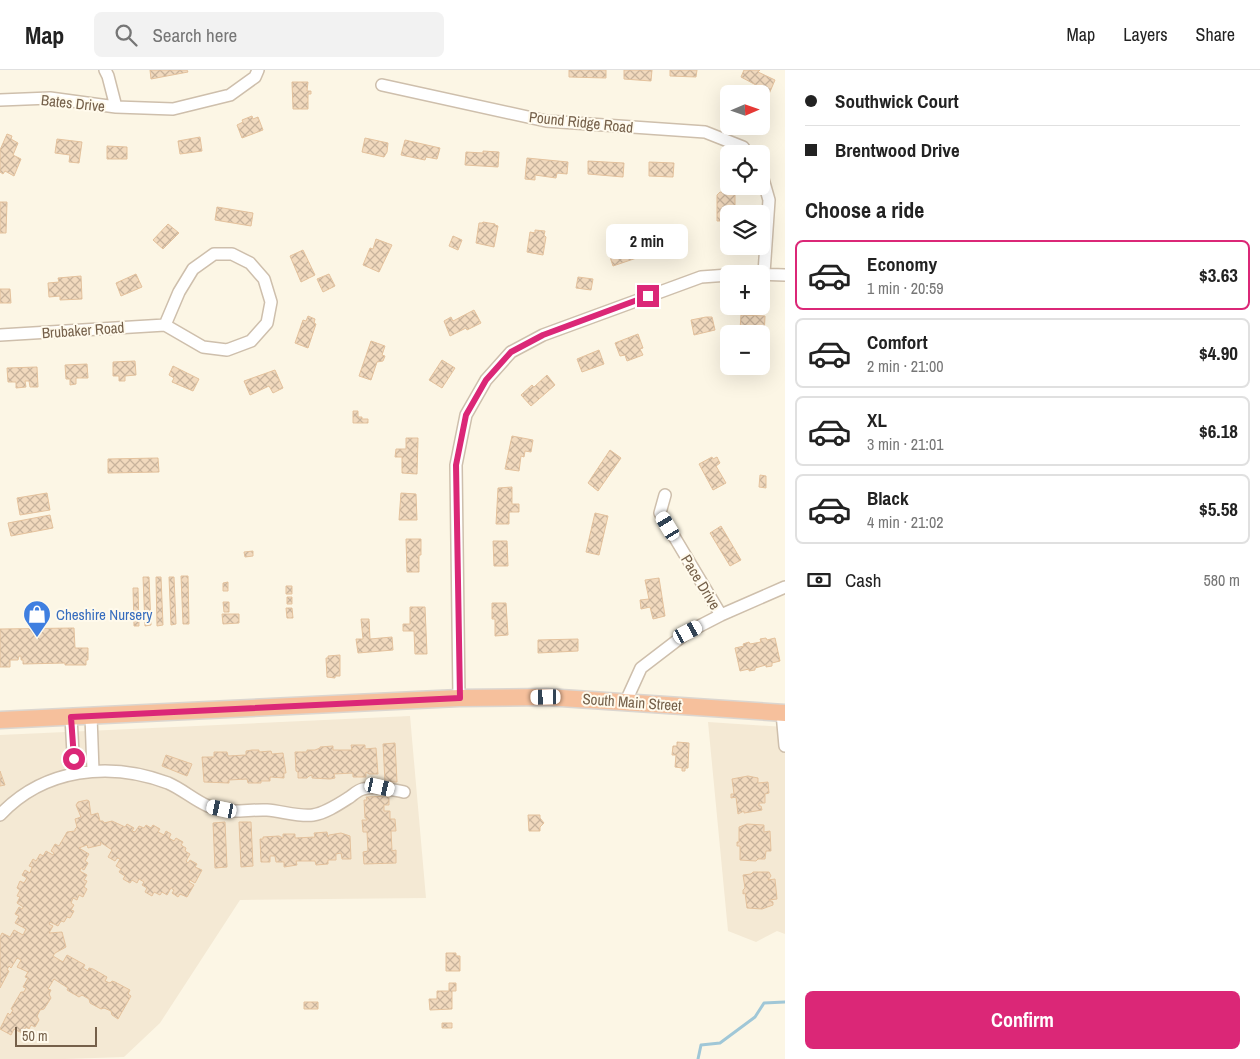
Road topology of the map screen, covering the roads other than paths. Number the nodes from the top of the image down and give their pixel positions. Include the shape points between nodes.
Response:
1 (105, 70) edge
2 (258, 70) edge
3 (382, 85) dead end
4 (0, 100) edge
5 (116, 107) junction
6 (737, 145) edge
7 (768, 195) edge
8 (762, 265) edge
9 (770, 274) edge
10 (720, 275) edge
11 (785, 275) edge
12 (165, 325) junction
13 (0, 335) edge
14 (665, 495) dead end
15 (785, 587) edge
16 (721, 615) junction
17 (460, 698) junction
18 (626, 701) junction
19 (784, 713) edge
20 (91, 716) junction
21 (71, 717) junction
22 (0, 720) edge
23 (785, 746) edge
24 (93, 771) junction
25 (74, 772) junction
26 (404, 792) dead end
27 (0, 815) edge

1 - 5 street, Bates Drive
2 - 5 street, Bates Drive via 254,77 230,95 174,108
3 - 6 street, Pound Ridge Road via 546,121 705,132
4 - 5 street, Bates Drive via 50,98
7 - 8 street
9 - 11 street
10 - 17 street via 701,276 543,335 511,352 486,380 466,415 456,465
12 - 12 street via 203,347 227,350 251,341 267,323 271,302 264,278 250,264 232,254 214,254 193,269
12 - 13 street, Brubaker Road
14 - 16 street, Pace Drive via 660,513
15 - 16 street
16 - 18 street via 688,632 641,668
17 - 18 highway, South Main Street via 546,697
17 - 20 highway, South Main Street
18 - 19 highway, South Main Street
19 - 23 street
20 - 21 highway, South Main Street
20 - 24 street
21 - 22 highway, South Main Street
21 - 25 street
24 - 25 street
24 - 26 street via 140,774 169,784 208,806 236,812 265,810 312,815 331,809 362,789 380,787
25 - 27 street via 42,783

